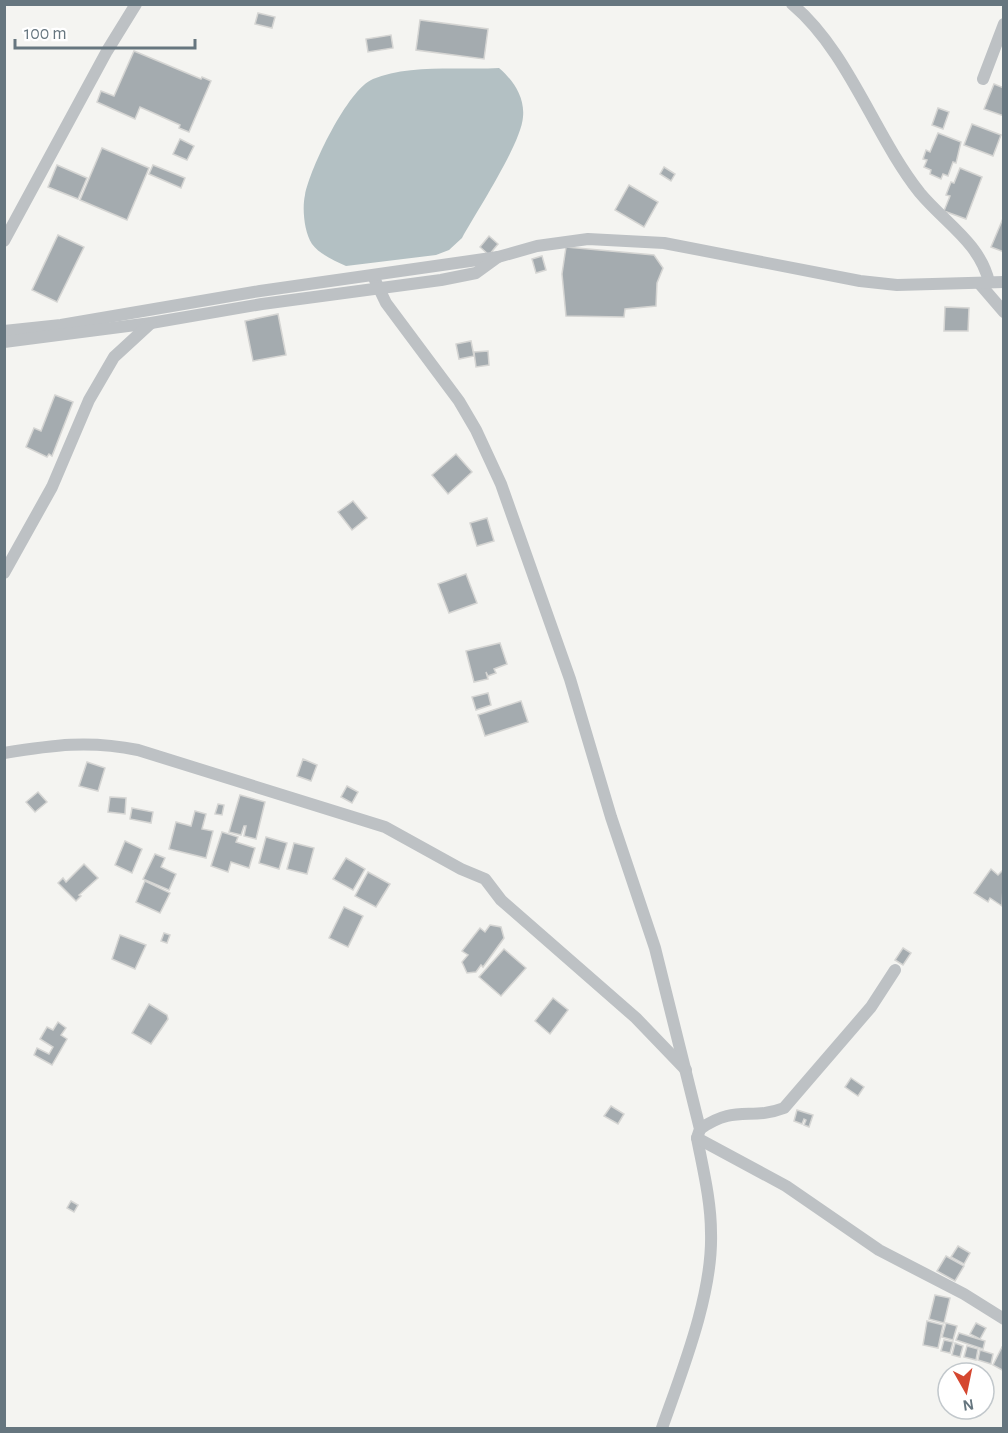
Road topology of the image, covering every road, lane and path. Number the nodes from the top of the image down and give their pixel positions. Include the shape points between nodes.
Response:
1 (136, 4) edge
2 (792, 4) edge
3 (1004, 24) edge
4 (983, 79) dead end
5 (4, 241) edge
6 (498, 257) junction
7 (373, 276) junction
8 (984, 282) junction
9 (1004, 282) edge
10 (378, 290) junction
11 (261, 298) junction
12 (1004, 312) edge
13 (151, 323) junction
14 (4, 331) edge
15 (4, 342) edge
16 (4, 573) edge
17 (4, 753) edge
18 (895, 970) dead end
19 (687, 1071) junction
20 (698, 1133) junction
21 (1004, 1319) edge
22 (662, 1428) edge

1 - 5 street
2 - 8 street via 832,51 910,180 984,263
3 - 4 street
6 - 7 street
6 - 8 street via 567,241 622,239 664,243 860,281 897,285
6 - 10 street via 482,270 467,275
7 - 10 street
7 - 11 street
8 - 9 street
8 - 12 street
10 - 11 street
10 - 19 street via 459,401 501,484 586,727 664,977
11 - 13 street
11 - 14 street
13 - 15 street
13 - 16 street via 114,357 89,400 52,487
17 - 19 street via 66,743 138,750 361,818 404,836 485,879 501,900 636,1018
18 - 20 street via 871,1007 784,1108 718,1116
19 - 20 street
20 - 21 street via 786,1186 879,1250
20 - 22 street via 709,1209 710,1260 687,1359

